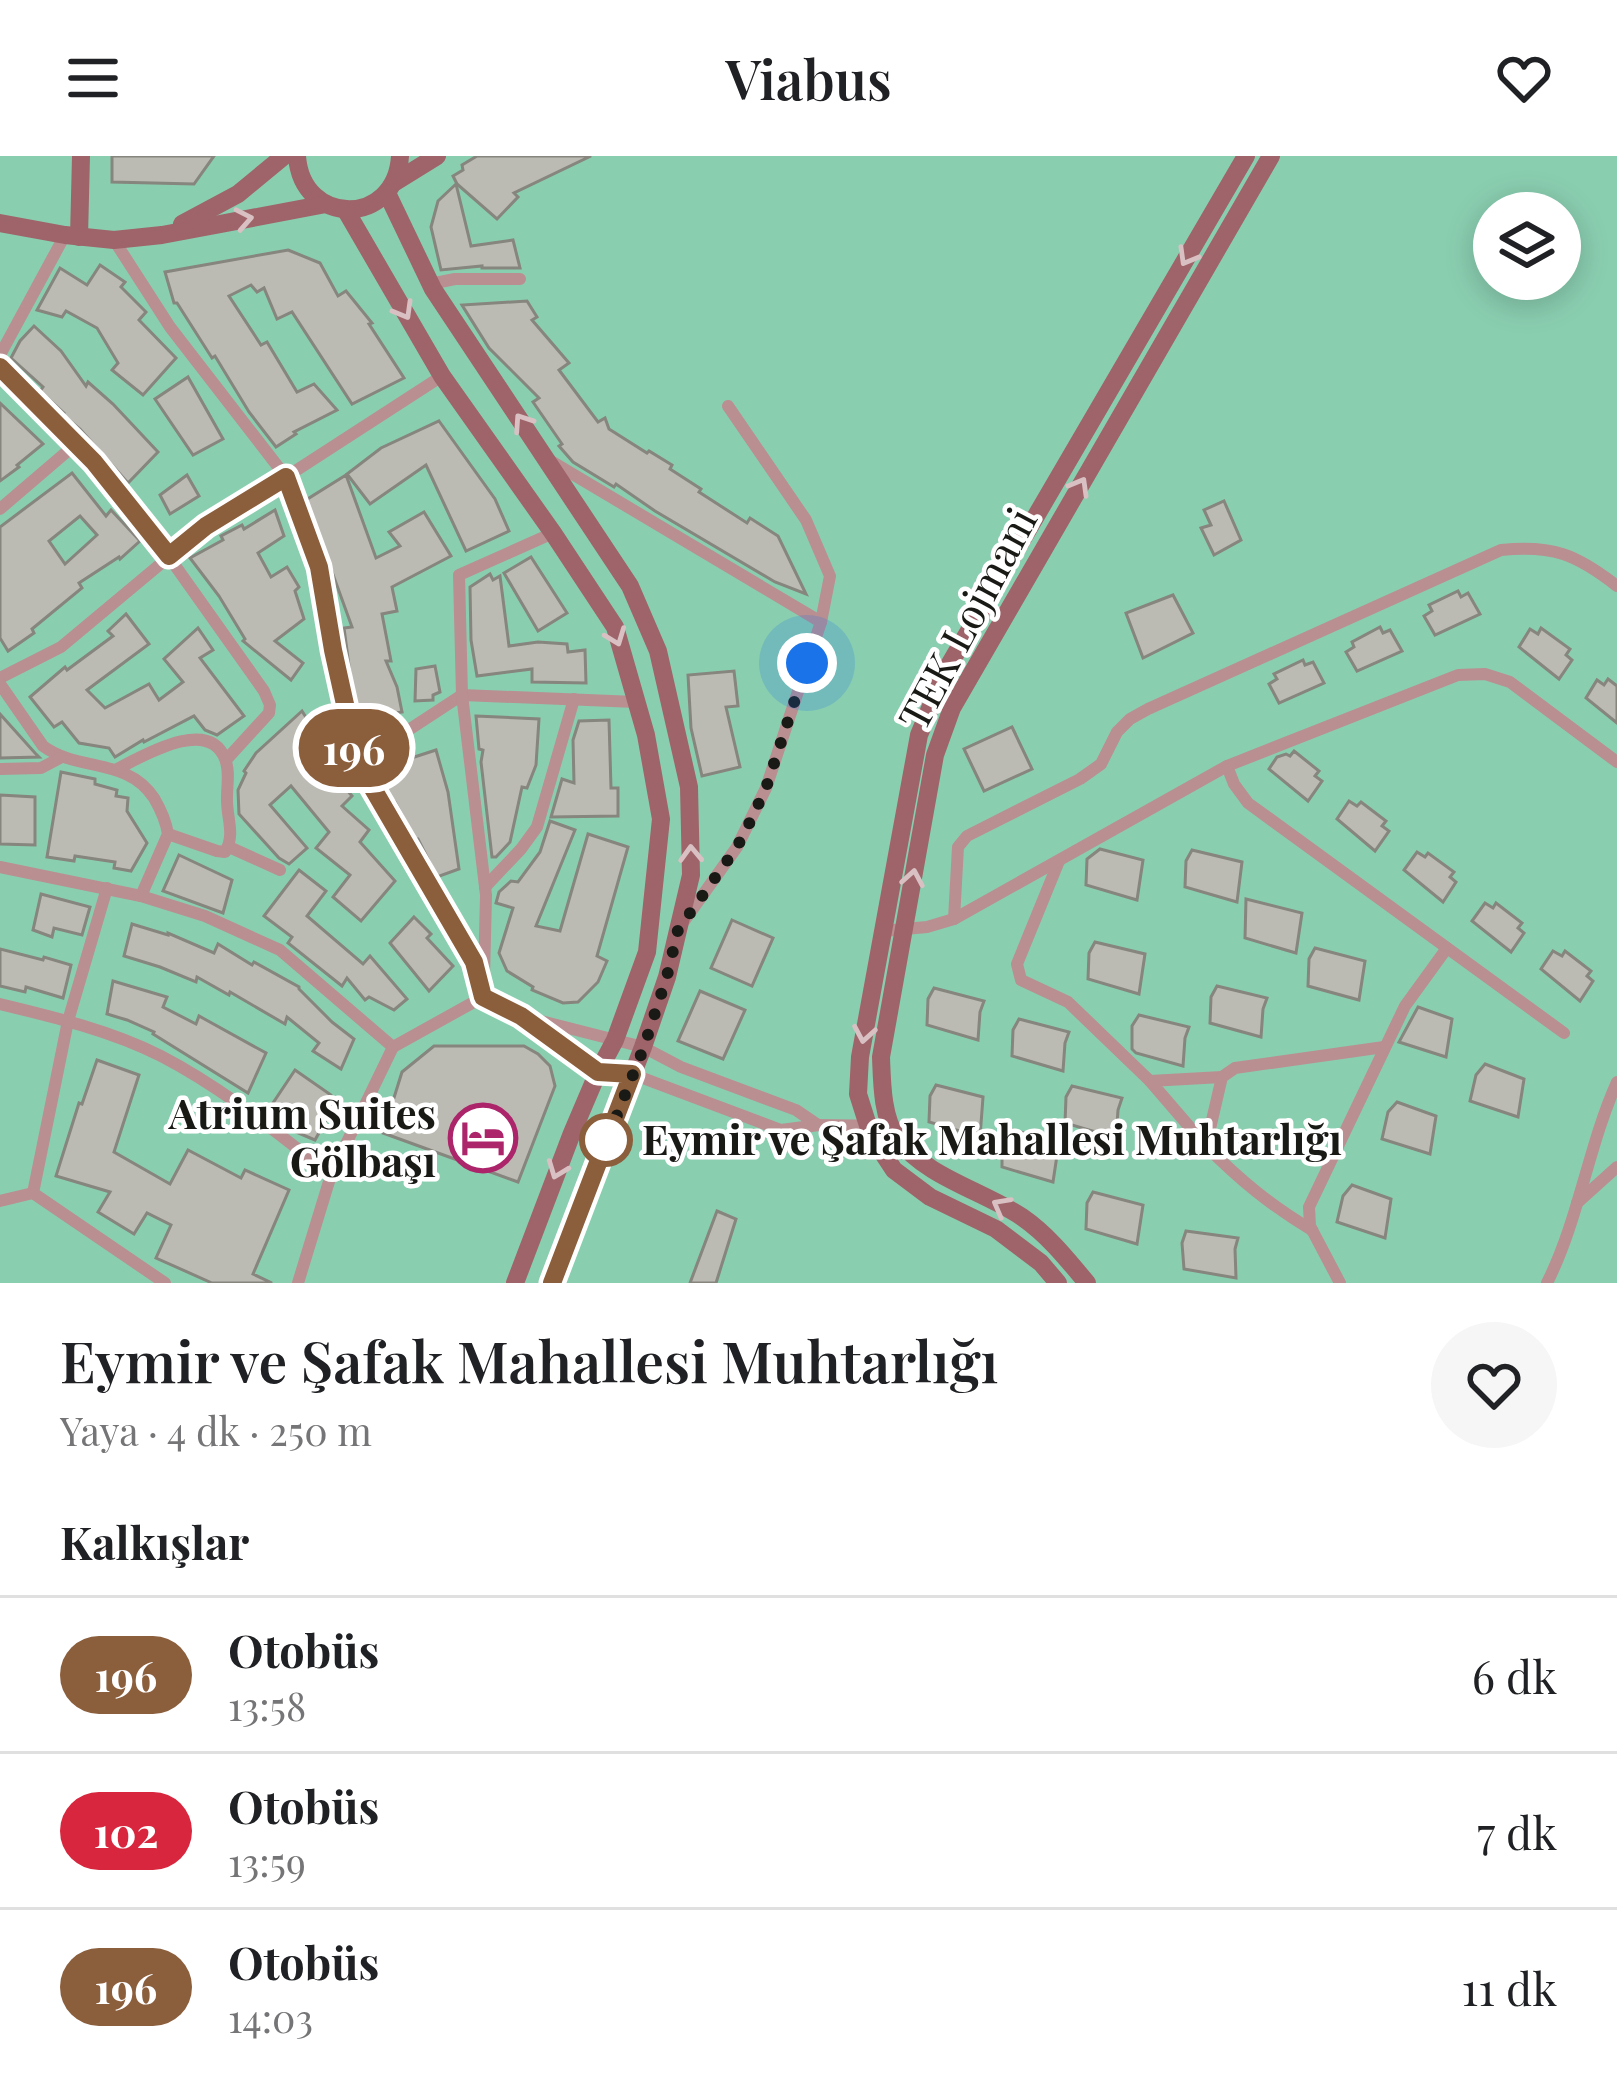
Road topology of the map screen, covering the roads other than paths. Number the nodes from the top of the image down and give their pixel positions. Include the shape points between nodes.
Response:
1 (81, 156) edge
2 (284, 156) edge
3 (297, 156) edge
4 (400, 156) edge
5 (436, 156) edge
6 (1246, 156) edge
7 (1271, 156) edge
8 (391, 187) junction
9 (335, 207) junction
10 (0, 223) edge
11 (162, 235) junction
12 (72, 236) junction
13 (113, 240) junction
14 (520, 279) dead end
15 (430, 284) junction
16 (0, 355) edge
17 (0, 367) edge
18 (442, 376) junction
19 (728, 406) dead end
20 (76, 442) junction
21 (547, 459) junction
22 (286, 477) junction
23 (0, 509) edge
24 (553, 533) junction
25 (169, 556) junction
26 (1617, 586) edge
27 (821, 622) junction
28 (0, 681) edge
29 (462, 695) junction
30 (574, 699) junction
31 (636, 702) junction
32 (60, 758) junction
33 (226, 760) junction
34 (1617, 762) edge
35 (358, 763) junction
36 (1227, 766) junction
37 (0, 769) edge
38 (117, 769) junction
39 (168, 834) junction
40 (230, 847) junction
41 (1060, 859) junction
42 (0, 867) edge
43 (280, 870) dead end
44 (485, 887) junction
45 (107, 888) junction
46 (141, 896) junction
47 (954, 919) junction
48 (678, 930) junction
49 (893, 930) junction
50 (1447, 948) junction
51 (483, 997) junction
52 (0, 1004) edge
53 (521, 1016) junction
54 (68, 1021) junction
55 (1564, 1033) dead end
56 (615, 1040) junction
57 (644, 1047) junction
58 (1384, 1047) junction
59 (393, 1048) junction
60 (598, 1072) junction
61 (632, 1074) junction
62 (1222, 1077) junction
63 (1150, 1081) junction
64 (1617, 1082) edge
65 (819, 1125) junction
66 (868, 1126) junction
67 (892, 1126) junction
68 (1206, 1146) junction
69 (1617, 1167) edge
70 (331, 1175) junction
71 (33, 1193) junction
72 (0, 1201) edge
73 (1576, 1203) junction
74 (1312, 1230) junction
75 (1549, 1280) edge
76 (165, 1283) edge
77 (298, 1283) edge
78 (515, 1283) edge
79 (552, 1283) edge
80 (1058, 1283) edge
81 (1087, 1283) edge
82 (1340, 1283) edge
83 (1567, 1283) edge

1 - 12 street
2 - 11 street via 238,194
3 - 9 street via 304,183
4 - 8 street
5 - 8 street
6 -> 49 street, TEK Lojmani via 945,672 919,735
49 -> 7 street, TEK Lojmani via 952,708
8 - 9 street via 360,208
8 - 15 street
11 -> 9 street
9 -> 18 street
10 - 12 street
11 - 13 street
12 - 13 street
12 - 16 street
13 - 22 street
14 - 15 street
21 -> 15 street
17 - 20 street
18 - 22 street
18 - 24 street
19 - 27 street via 806,520 830,576
20 - 23 street
20 - 25 street
21 - 27 street
48 -> 21 street via 691,875 688,787 658,651 630,586
22 - 25 street
22 - 35 street via 319,567
24 - 29 street via 459,575
24 -> 31 street via 614,627
25 - 28 street via 61,647
25 - 33 street via 270,705
26 - 47 street via 1568,554 1501,550 1148,709 1117,733 1090,772 967,836 958,847
27 - 48 street via 766,788 737,847
28 - 32 street via 43,746
29 - 30 street
29 - 35 street
29 - 44 street
30 - 31 street
30 - 44 street via 537,827
31 - 56 street via 661,819 647,952
32 - 37 street via 41,768
32 - 38 street
33 - 38 street via 210,742 189,738
33 - 40 street
34 - 36 street via 1510,682 1485,674 1459,675
35 - 51 street via 474,962
36 - 41 street
36 - 50 street via 1248,803
38 - 39 street via 151,794
39 - 40 street via 217,851
39 - 46 street
40 - 43 street
41 - 47 street
41 - 63 street via 1017,964 1021,980 1068,1002
42 - 45 street
44 - 51 street
45 - 46 street
45 - 54 street
46 - 59 street via 280,950
47 - 49 street
48 - 57 street
49 -> 66 street, TEK Lojmani via 860,1057 858,1094
49 - 67 street, TEK Lojmani via 880,1057
50 - 55 street
50 - 58 street
51 - 53 street
51 - 59 street
52 - 54 street
53 - 56 street
53 - 60 street
54 - 70 street via 158,1054 235,1100
54 - 71 street
56 - 57 street
56 - 60 street
57 - 61 street
57 - 65 street
58 - 62 street via 1234,1068
58 - 74 street via 1309,1207
59 - 70 street
60 - 61 street
60 -> 78 street
61 - 65 street via 782,1130
61 - 79 street
62 - 63 street
62 - 68 street
63 - 68 street
64 - 73 street
65 - 66 street
66 - 67 street
66 - 80 street, TEK Lojmani via 894,1170 997,1229
81 -> 67 street via 1022,1217 922,1163
68 - 74 street via 1273,1208
69 - 73 street
70 - 77 street
71 - 72 street
71 - 76 street
73 - 75 street
74 - 82 street
75 - 83 street

